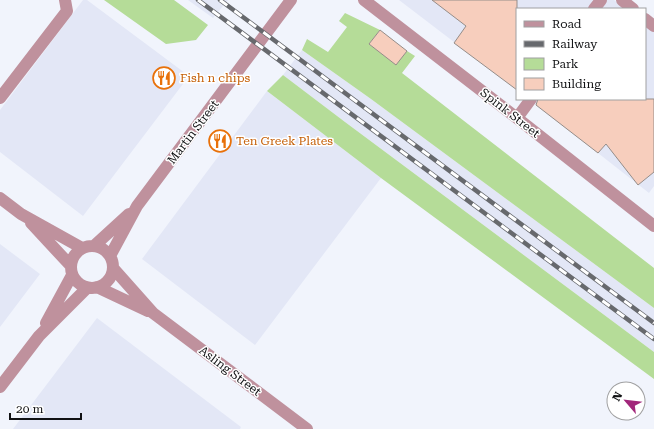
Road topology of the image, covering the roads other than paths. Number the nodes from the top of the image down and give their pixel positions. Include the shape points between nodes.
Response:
1 (65, 0) edge
2 (292, 0) edge
3 (364, 0) edge
4 (601, 0) edge
5 (622, 0) edge
6 (595, 8) edge
7 (632, 8) edge
8 (646, 20) edge
9 (654, 26) edge
10 (0, 98) edge
11 (529, 100) edge
12 (517, 118) junction
13 (0, 198) edge
14 (137, 206) junction
15 (21, 214) junction
16 (654, 226) edge
17 (94, 246) junction
18 (82, 248) junction
19 (110, 256) junction
20 (113, 268) junction
21 (71, 270) junction
22 (92, 287) junction
23 (153, 313) junction
24 (39, 336) junction
25 (0, 387) edge
26 (307, 429) edge

1 - 10 street via 67,11
2 - 14 street, Martin Street
3 - 12 street, Spink Street
4 - 6 street
5 - 7 street
8 - 9 street
11 - 12 street
12 - 16 street, Spink Street
13 - 15 street
14 - 17 street, Martin Street
14 - 19 street, Martin Street
15 - 18 street
15 - 21 street
17 - 18 street
17 - 19 street
18 - 21 street via 73,258
19 - 20 street
20 - 22 street via 104,284
20 - 23 street, Asling Street
21 - 22 street via 76,281
21 - 24 street
22 - 23 street, Asling Street
22 - 24 street
23 - 26 street, Asling Street
24 - 25 street

